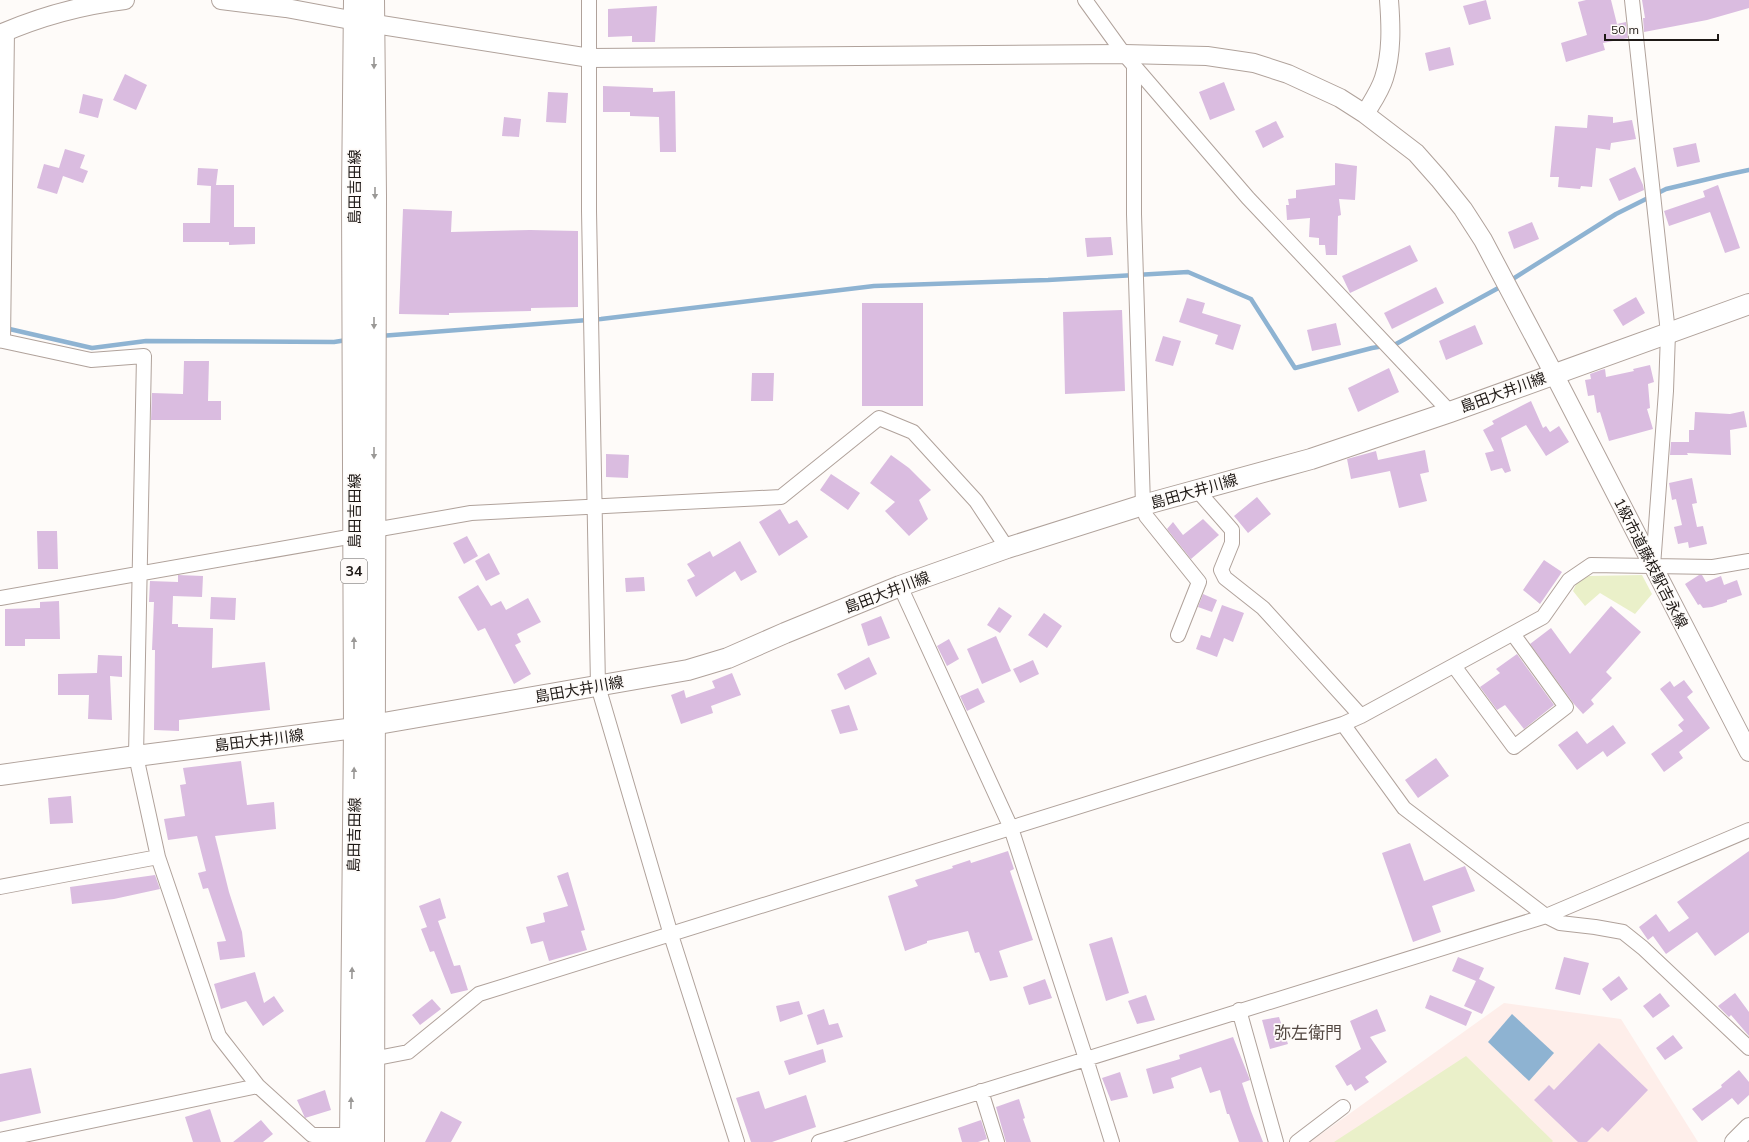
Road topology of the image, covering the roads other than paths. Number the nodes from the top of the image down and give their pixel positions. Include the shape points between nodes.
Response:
1 (125, 0) edge
2 (221, 0) edge
3 (373, 0) edge
4 (589, 0) edge
5 (1085, 0) edge
6 (1389, 0) edge
7 (1632, 0) edge
8 (78, 4) edge
9 (362, 15) edge
10 (4, 32) edge
11 (590, 58) junction
12 (1129, 60) junction
13 (1365, 114) junction
14 (1749, 304) edge
15 (1668, 333) junction
16 (2, 340) edge
17 (1554, 374) junction
18 (1450, 412) junction
19 (1197, 490) junction
20 (1143, 505) junction
21 (595, 506) junction
22 (364, 533) junction
23 (1007, 548) junction
24 (1749, 561) edge
25 (1653, 566) junction
26 (139, 574) junction
27 (900, 586) junction
28 (0, 598) edge
29 (1513, 634) junction
30 (1178, 635) dead end
31 (1454, 666) junction
32 (598, 686) junction
33 (1361, 716) junction
34 (1343, 724) junction
35 (364, 727) junction
36 (1749, 752) edge
37 (136, 756) junction
38 (0, 775) edge
39 (1011, 828) junction
40 (1749, 830) edge
41 (158, 857) junction
42 (0, 887) edge
43 (1546, 916) junction
44 (671, 935) junction
45 (1239, 1010) junction
46 (1749, 1048) edge
47 (372, 1058) junction
48 (1086, 1058) junction
49 (258, 1086) junction
50 (981, 1091) junction
51 (1343, 1107) dead end
52 (1749, 1127) edge
53 (855, 1137) edge
54 (351, 1139) edge
55 (0, 1140) edge
56 (373, 1142) edge
57 (737, 1142) edge
58 (820, 1142) edge
59 (997, 1142) edge
60 (1112, 1142) edge
61 (1276, 1142) edge
62 (1298, 1142) edge
63 (1734, 1142) edge

1 - 8 street
2 - 9 street, 1級市道藤枝駅吉永線
3 - 9 main road, 島田吉田線 / 34
4 - 11 street
5 - 12 street
6 - 13 street via 1389,55 1384,78
7 - 15 street
8 - 10 street
9 - 11 street, 1級市道藤枝駅吉永線
9 - 22 main road, 島田吉田線 / 34 via 353,205
10 - 16 street
11 - 12 street, 1級市道藤枝駅吉永線
11 - 21 street via 589,211
12 - 13 street, 1級市道藤枝駅吉永線 via 1207,56 1254,63 1316,86
12 - 18 street via 1248,198
12 - 20 street
13 - 17 street, 1級市道藤枝駅吉永線 via 1416,154 1463,209 1483,240
14 - 15 main road, 島田大井川線
15 - 17 main road, 島田大井川線
15 - 25 street
16 - 26 street via 91,360 144,356
17 - 18 main road, 島田大井川線
17 - 25 street, 1級市道藤枝駅吉永線
18 - 19 main road, 島田大井川線 via 1310,459
19 - 20 main road, 島田大井川線
19 - 33 street via 1232,530 1232,543 1221,570 1225,578 1263,608
20 - 23 main road, 島田大井川線
20 - 30 street via 1146,516 1200,582
21 - 22 street via 471,513
21 - 23 street via 781,497 879,418 913,432 976,501
21 - 32 street
22 - 26 street
22 - 35 main road, 島田吉田線 / 34
23 - 27 main road, 島田大井川線
24 - 25 street via 1713,567
25 - 29 street via 1591,565 1569,580 1543,617
25 - 36 street, 1級市道藤枝駅吉永線
26 - 28 street
26 - 37 street
27 - 32 main road, 島田大井川線 via 728,658 688,670
27 - 39 street
29 - 31 street
29 - 31 street via 1566,707 1514,747
31 - 33 street
32 - 35 main road, 島田大井川線
32 - 44 street
33 - 34 street
34 - 39 street
34 - 43 street via 1404,808
35 - 37 main road, 島田大井川線
35 - 47 main road, 島田吉田線 / 34
54 -> 35 main road, 島田吉田線 / 34
37 - 38 main road, 島田大井川線
37 - 41 street
39 - 44 street
39 - 48 street
40 - 43 street
41 - 42 street
41 - 49 street via 219,1036
43 - 45 street
43 - 46 street via 1560,923 1623,932
44 - 47 street via 479,994 408,1052
44 - 57 street
45 - 48 street
45 - 61 street
47 - 56 main road, 島田吉田線 / 34
48 - 50 street
48 - 60 street
49 - 54 street via 312,1136
49 - 55 street
50 - 53 street
50 - 59 street
51 - 62 street
52 - 63 street
53 - 58 street

